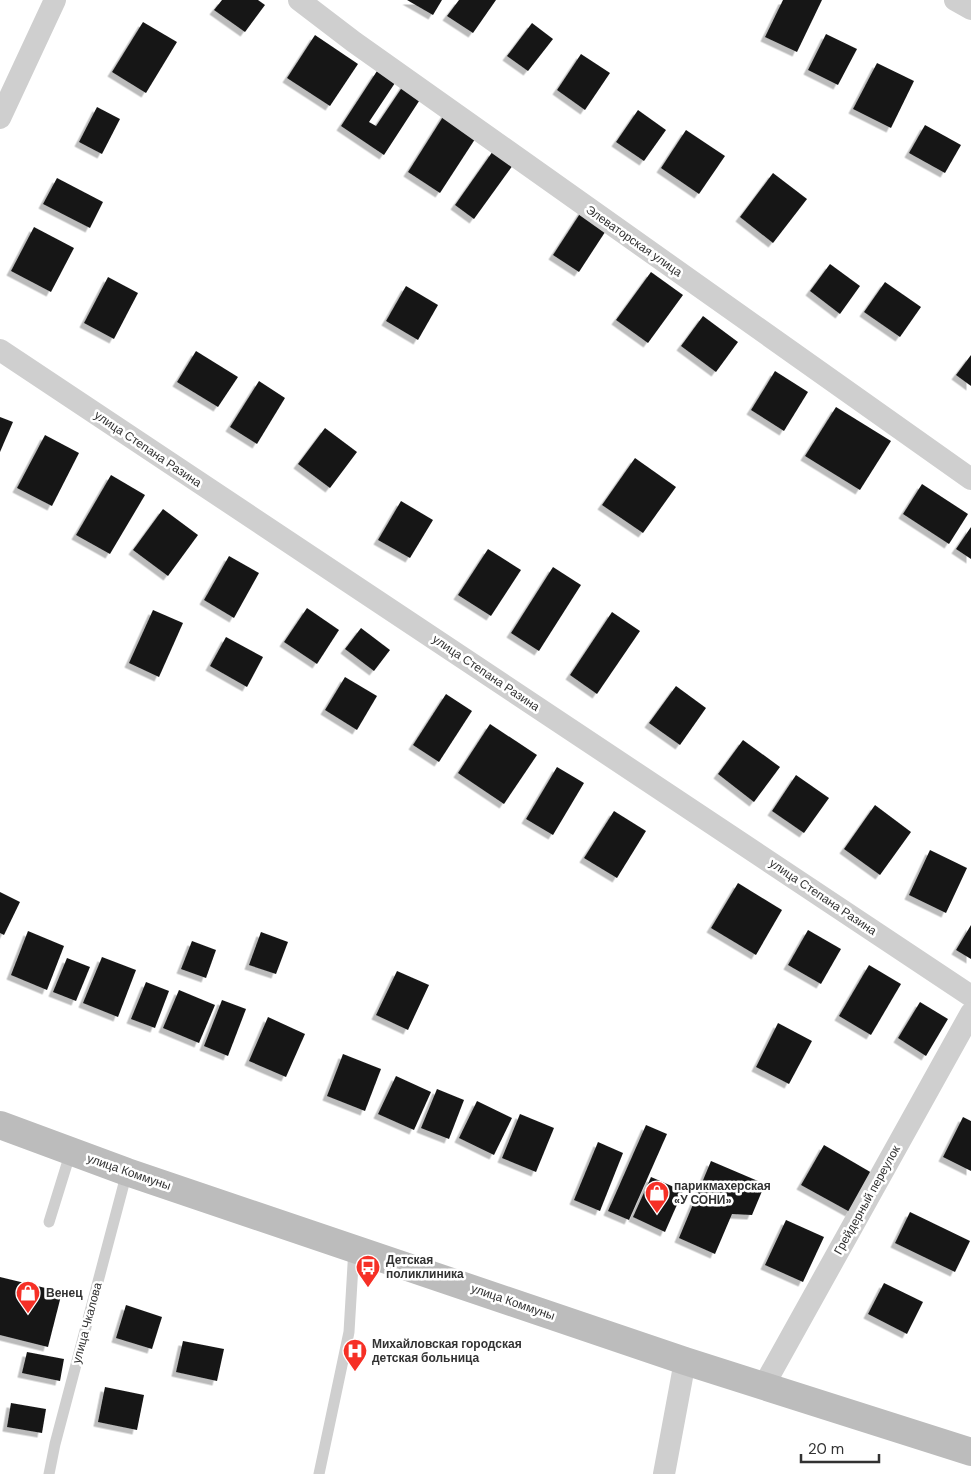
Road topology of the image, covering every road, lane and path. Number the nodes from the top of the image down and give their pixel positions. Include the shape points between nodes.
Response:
1 (55, 0) edge
2 (298, 0) edge
3 (955, 0) edge
4 (971, 9) edge
5 (0, 118) edge
6 (0, 350) edge
7 (971, 479) edge
8 (971, 996) edge
9 (971, 1014) edge
10 (0, 1125) edge
11 (71, 1151) junction
12 (127, 1172) junction
13 (49, 1222) dead end
14 (354, 1248) junction
15 (685, 1361) junction
16 (763, 1387) junction
17 (971, 1452) edge
18 (48, 1474) edge
19 (319, 1474) edge
20 (664, 1474) edge

1 - 5 street
2 - 7 street, Элеваторская улица
3 - 4 street
6 - 8 street, улица Степана Разина
9 - 16 street, Грейдерный переулок
10 - 11 street, улица Коммуны
11 - 12 street, улица Коммуны
11 - 13 lane
12 - 14 street, улица Коммуны
12 - 18 lane, улица Чкалова
14 - 15 street, улица Коммуны
14 - 19 lane via 349,1332
15 - 16 street, улица Коммуны
15 - 20 street
16 - 17 street, улица Коммуны

